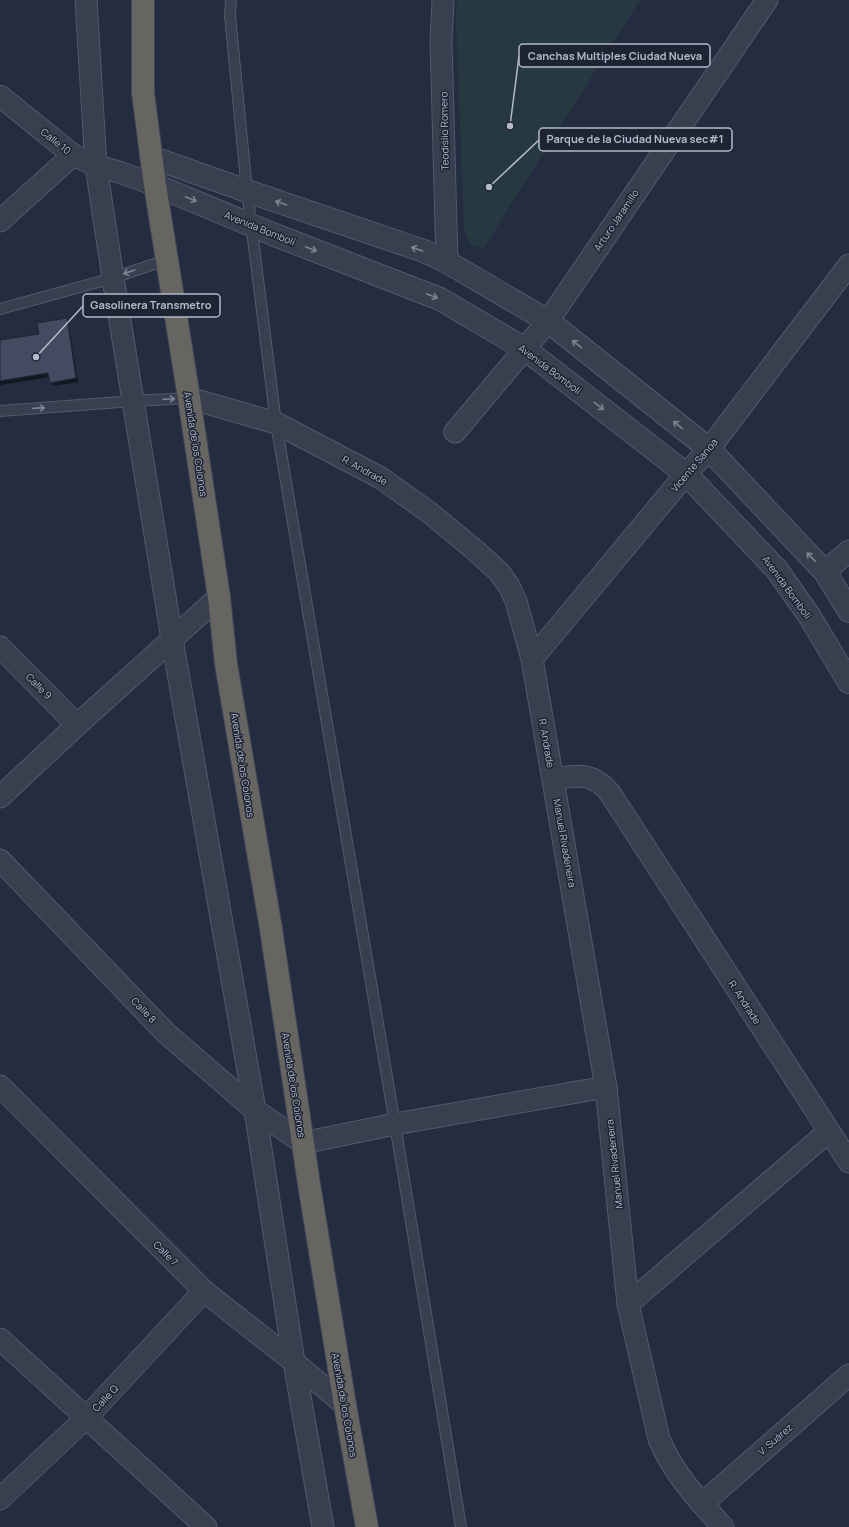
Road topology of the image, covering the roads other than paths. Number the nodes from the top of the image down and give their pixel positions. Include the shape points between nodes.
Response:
1 (86, 0) edge
2 (143, 0) edge
3 (231, 0) edge
4 (443, 0) edge
5 (767, 0) edge
6 (0, 96) edge
7 (73, 155) junction
8 (151, 156) junction
9 (96, 166) junction
10 (119, 172) junction
11 (155, 184) junction
12 (247, 191) junction
13 (0, 221) edge
14 (251, 224) junction
15 (166, 260) junction
16 (447, 262) junction
17 (849, 265) edge
18 (113, 278) junction
19 (0, 309) edge
20 (548, 321) junction
21 (525, 349) junction
22 (189, 398) junction
23 (133, 401) junction
24 (0, 411) edge
25 (276, 423) junction
26 (455, 432) dead end
27 (709, 449) junction
28 (686, 474) junction
29 (849, 551) edge
30 (825, 572) junction
31 (219, 597) junction
32 (849, 611) edge
33 (172, 639) junction
34 (0, 647) edge
35 (532, 659) junction
36 (849, 682) edge
37 (77, 725) junction
38 (554, 779) junction
39 (0, 797) edge
40 (0, 860) edge
41 (0, 1086) edge
42 (606, 1087) junction
43 (255, 1110) junction
44 (395, 1124) junction
45 (828, 1132) junction
46 (303, 1143) junction
47 (849, 1162) edge
48 (204, 1291) junction
49 (628, 1304) junction
50 (0, 1339) edge
51 (294, 1362) junction
52 (849, 1375) edge
53 (345, 1405) junction
54 (86, 1418) junction
55 (0, 1499) edge
56 (702, 1504) junction
57 (206, 1527) edge
58 (323, 1527) edge
59 (367, 1527) edge
60 (461, 1527) edge
61 (722, 1527) edge

1 - 9 street
2 - 8 highway, Avenida de los Colonos via 143,93
3 - 12 lane via 230,16
4 - 16 street, Teodislio Romero
5 - 20 street, Arturo Jaramillo
6 - 7 street, Calle 10
7 - 9 street, Calle 10
7 - 13 street
8 - 10 street
8 - 11 highway, Avenida de los Colonos
8 - 12 street
9 - 10 street, Calle 10
9 - 18 street
10 - 11 street, Calle 10
11 -> 14 street, Avenida Bombolí
11 - 15 highway, Avenida de los Colonos
12 - 14 lane
16 -> 12 street via 424,251
14 -> 21 street, Avenida Bombolí via 440,299
14 - 25 lane
15 -> 18 lane
15 - 22 highway, Avenida de los Colonos
16 - 20 street
17 - 27 street, Vicente Sanoa
18 - 19 lane
18 - 23 street
20 - 21 street, Arturo Jaramillo
27 -> 20 street
21 - 26 street, Arturo Jaramillo
21 -> 28 street, Avenida Bombolí
23 -> 22 lane
22 - 25 street, R. Andrade
22 - 31 highway, Avenida de los Colonos
24 -> 23 lane
23 - 33 street
25 - 35 street, R. Andrade via 395,487 430,513 499,572 516,601
25 - 44 lane
27 - 28 street, Vicente Sanoa
30 -> 27 street
28 - 35 street, Vicente Sanoa
28 - 36 street, Avenida Bombolí via 777,570 810,617
29 - 30 street
30 - 32 street
31 - 33 street
31 - 46 highway, Avenida de los Colonos via 226,664
33 - 37 street
33 - 43 street
34 - 37 street, Calle 9
35 - 38 street, R. Andrade
37 - 39 street
38 - 42 street, Manuel Rivadeneira
38 - 45 street, R. Andrade via 580,775 604,786 610,793
40 - 43 street, Calle 8 via 166,1033
41 - 48 street, Calle 7
42 - 44 street
42 - 49 street, Manuel Rivadeneira
43 - 46 street, Calle 8
43 - 51 street
44 - 46 street
44 - 60 lane
45 - 47 street, R. Andrade
45 - 49 street
46 - 53 highway, Avenida de los Colonos
48 - 51 street, Calle 7
48 - 54 street, Calle Q
49 - 56 street, Manuel Rivadeneira via 659,1440 677,1474
50 - 54 street
51 - 53 street, Calle 7
51 - 58 street
52 - 56 street, V. Suárez
53 - 59 highway, Avenida de los Colonos
54 - 55 street, Calle Q
54 - 57 street
56 - 61 street, Manuel Rivadeneira

